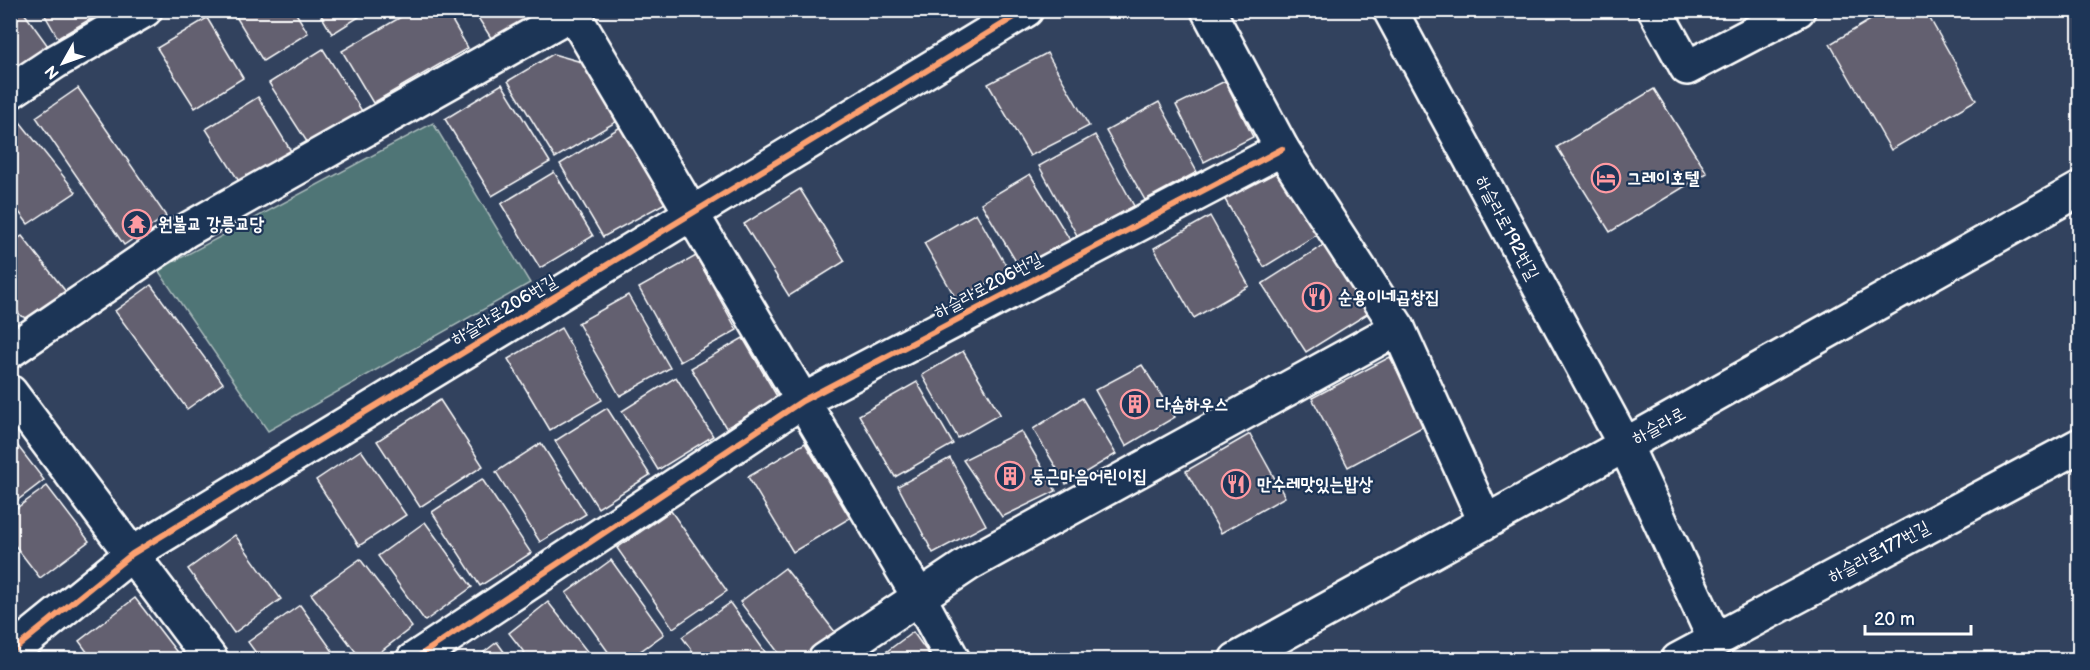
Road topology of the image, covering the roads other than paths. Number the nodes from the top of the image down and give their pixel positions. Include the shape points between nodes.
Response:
1 (145, 10) edge
2 (1026, 10) edge
3 (1208, 10) edge
4 (1390, 10) edge
5 (1655, 10) edge
6 (1798, 10) edge
7 (574, 11) edge
8 (10, 92) edge
9 (1282, 148) junction
10 (2079, 189) edge
11 (692, 214) junction
12 (1398, 328) junction
13 (10, 351) edge
14 (10, 392) edge
15 (802, 401) junction
16 (2079, 445) edge
17 (1625, 446) junction
18 (1485, 521) junction
19 (132, 554) junction
20 (919, 597) junction
21 (1715, 640) junction
22 (10, 653) edge
23 (211, 660) edge
24 (413, 660) edge
25 (825, 660) edge
26 (953, 660) edge
27 (1236, 660) edge
28 (1678, 660) edge

1 - 8 street
2 - 11 street, 하슬라로206번길
3 - 9 street
4 - 17 street, 하슬라로192번길
5 - 6 street via 1687,68
7 - 11 street
7 - 13 street via 185,231
9 - 12 street
9 - 15 street, 하슬라로206번길
10 - 17 street, 하슬라로
11 - 15 street
11 - 19 street, 하슬라로206번길
12 - 18 street
12 - 20 street via 970,563
14 - 19 street
15 - 20 street
15 - 24 street, 하슬라로206번길
16 - 21 street, 하슬라로177번길
17 - 18 street, 하슬라로
17 - 21 street, 하슬라로192번길
18 - 27 street, 하슬라로
19 - 22 street, 하슬라로206번길
19 - 23 street
20 - 25 street
20 - 26 street
21 - 28 street, 하슬라로177번길

